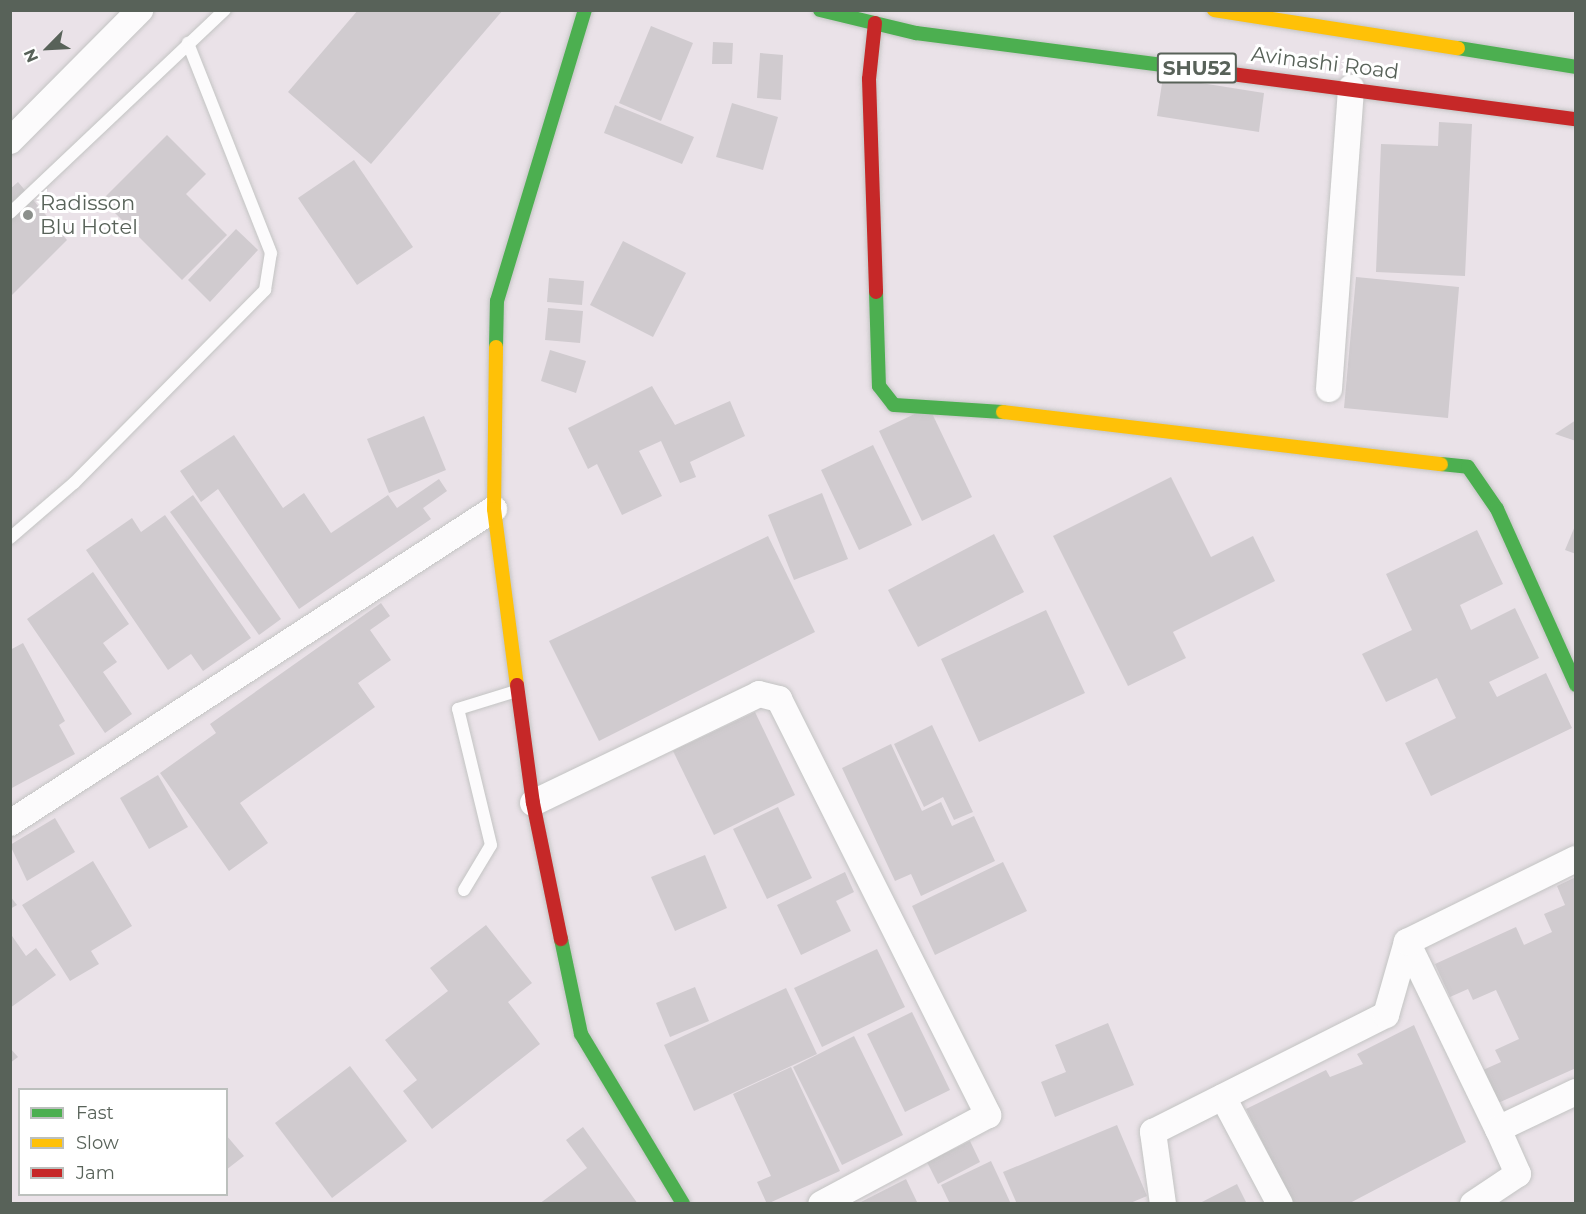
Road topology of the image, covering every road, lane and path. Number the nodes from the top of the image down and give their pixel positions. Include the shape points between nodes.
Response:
1 (140, 10) edge
2 (225, 10) edge
3 (585, 10) edge
4 (820, 10) edge
5 (1214, 10) edge
6 (875, 23) junction
7 (189, 43) junction
8 (1575, 67) edge
9 (1351, 88) junction
10 (1575, 120) edge
11 (10, 141) edge
12 (10, 213) edge
13 (1329, 389) dead end
14 (494, 509) junction
15 (10, 538) edge
16 (1575, 685) edge
17 (517, 691) junction
18 (533, 803) junction
19 (10, 823) edge
20 (1575, 859) edge
21 (464, 890) dead end
22 (1407, 942) junction
23 (1575, 1092) edge
24 (1223, 1097) junction
25 (1498, 1130) junction
26 (682, 1203) edge
27 (821, 1203) edge
28 (1163, 1203) edge
29 (1280, 1203) edge
30 (1473, 1203) edge

1 - 11 street
2 - 7 lane
3 - 14 street via 497,301
4 - 6 street, Avinashi Road / SHU52
5 - 8 street, Avinashi Road
6 - 9 street, Avinashi Road / SHU52
6 - 16 street via 869,79 879,386 894,405 959,407 1468,467 1497,509
7 - 12 lane
7 - 15 lane via 271,253 265,290 74,483
9 - 10 street, Avinashi Road / SHU52
9 - 13 street
14 - 17 street
14 - 19 street
17 - 18 street
17 - 21 lane via 458,709 491,845
18 - 26 street via 581,1034
18 - 27 street via 759,694 779,699 988,1115
20 - 22 street
22 - 24 street via 1386,1014
22 - 25 street
23 - 25 street
24 - 28 street via 1153,1132
24 - 29 street
25 - 30 street via 1518,1174

